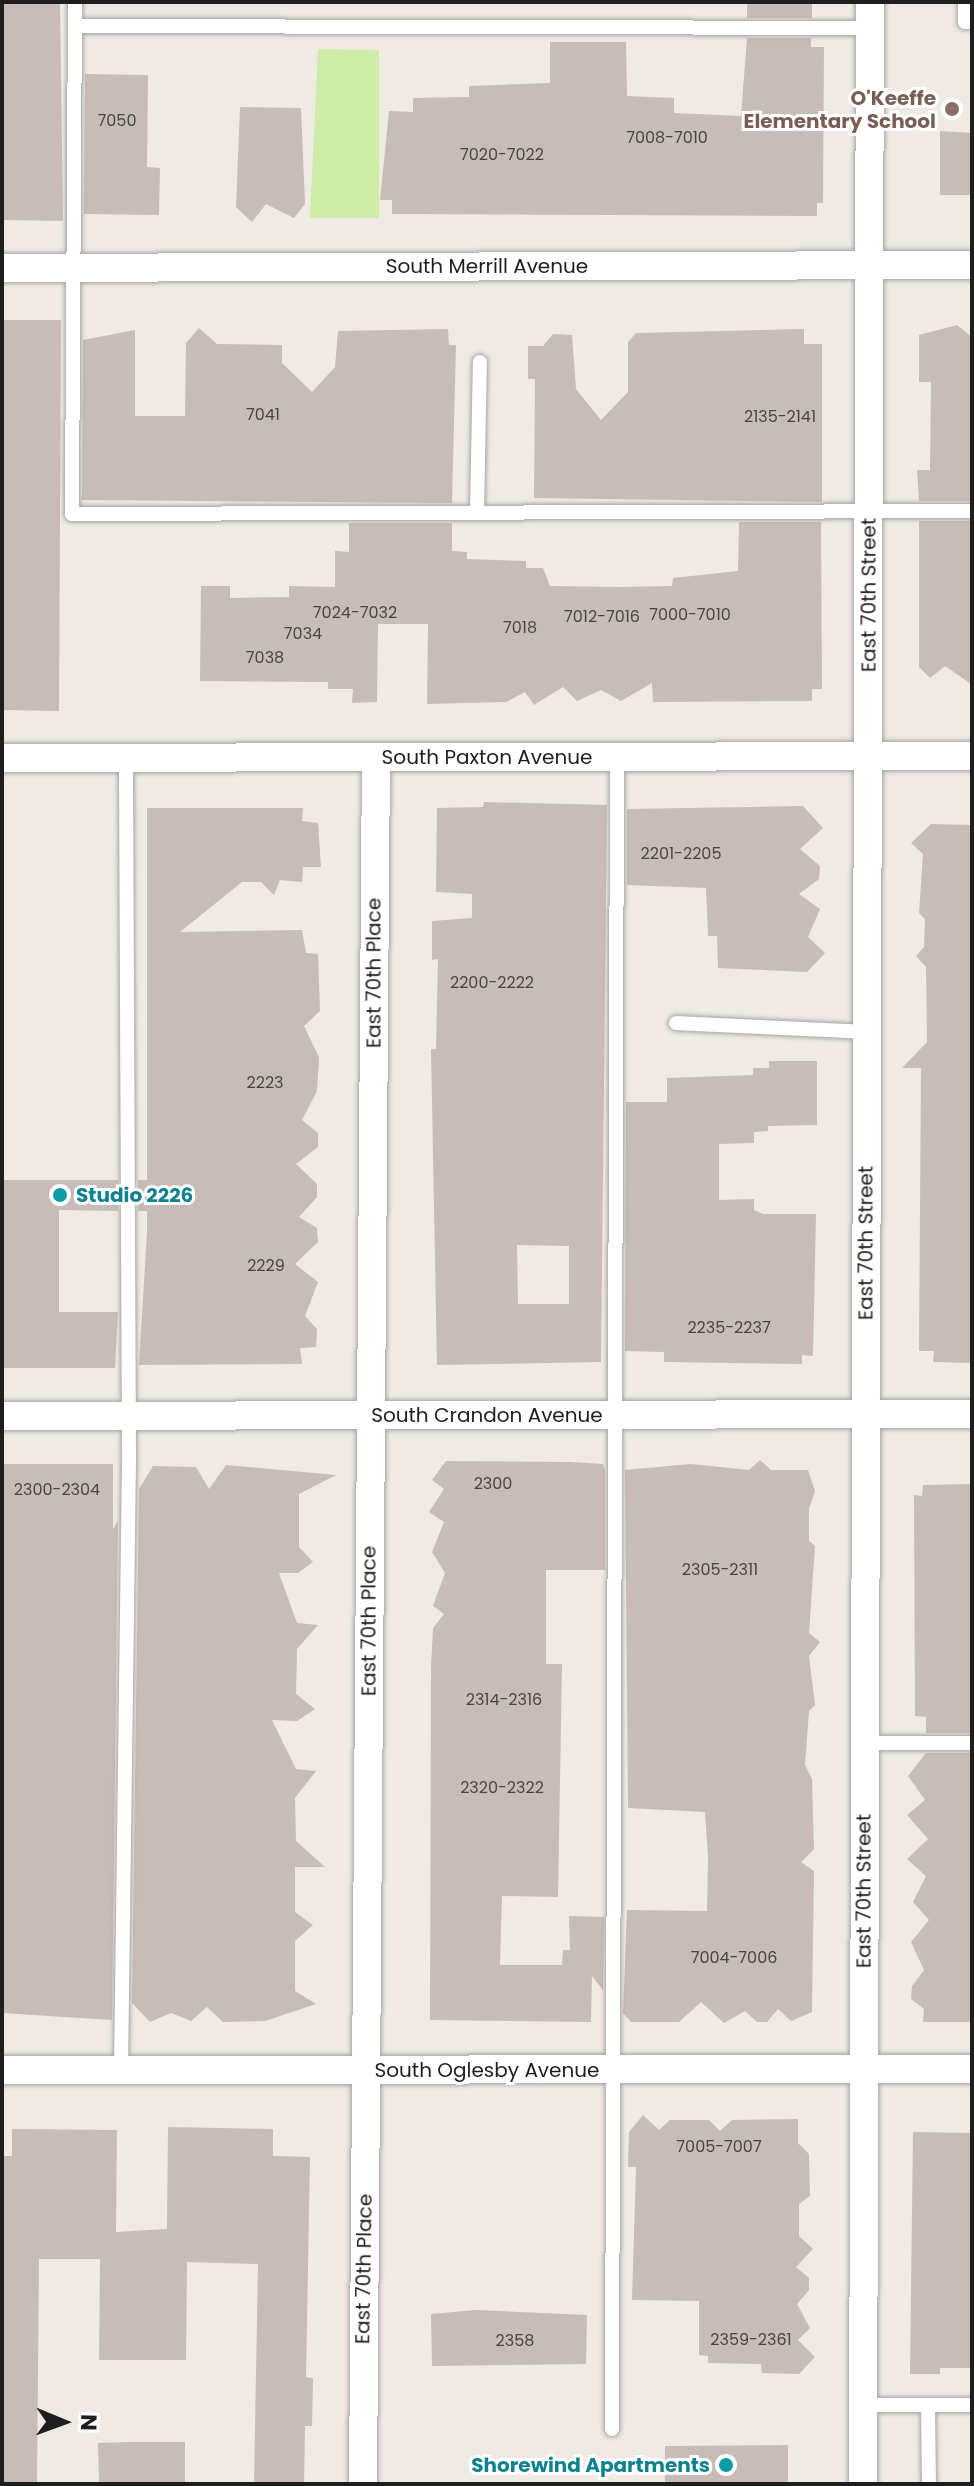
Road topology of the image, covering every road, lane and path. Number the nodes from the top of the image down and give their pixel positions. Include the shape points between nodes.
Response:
1 (75, 2) edge
2 (965, 2) edge
3 (870, 15) edge
4 (972, 22) edge
5 (75, 26) junction
6 (870, 265) junction
7 (972, 265) edge
8 (74, 267) junction
9 (2, 268) edge
10 (480, 362) dead end
11 (869, 511) junction
12 (972, 511) edge
13 (477, 512) junction
14 (868, 756) junction
15 (972, 756) edge
16 (376, 757) junction
17 (617, 757) junction
18 (2, 758) edge
19 (126, 758) junction
20 (676, 1023) dead end
21 (867, 1032) junction
22 (866, 1414) junction
23 (972, 1414) edge
24 (128, 1415) junction
25 (616, 1415) junction
26 (2, 1416) edge
27 (371, 1416) junction
28 (865, 1743) junction
29 (972, 1743) edge
30 (613, 2069) junction
31 (864, 2069) junction
32 (972, 2069) edge
33 (2, 2070) edge
34 (121, 2070) junction
35 (366, 2070) junction
36 (863, 2405) junction
37 (928, 2405) junction
38 (972, 2405) edge
39 (612, 2429) dead end
40 (363, 2484) edge
41 (863, 2484) edge
42 (929, 2484) edge

1 - 5 lane
2 - 4 lane via 965,22
3 - 5 lane
3 - 6 street, East 70th Street
5 - 8 lane
6 - 7 street, South Merrill Avenue
6 - 8 street, South Merrill Avenue
6 - 11 street, East 70th Street
8 - 9 street, South Merrill Avenue
8 - 13 lane via 72,514
10 - 13 lane
11 - 12 lane
11 - 13 lane
11 - 14 street, East 70th Street
14 - 15 street, South Paxton Avenue
14 - 17 street, South Paxton Avenue
14 - 21 street, East 70th Street
16 - 17 street, South Paxton Avenue
16 - 19 street, South Paxton Avenue
16 - 27 street, East 70th Place
17 - 25 lane
18 - 19 street, South Paxton Avenue
19 - 24 lane
20 - 21 lane
21 - 22 street, East 70th Street
22 - 23 street, South Crandon Avenue
22 - 25 street, South Crandon Avenue
22 - 28 street, East 70th Street
24 - 26 street, South Crandon Avenue
24 - 27 street, South Crandon Avenue
24 - 34 lane
25 - 27 street, South Crandon Avenue
25 - 30 lane
27 - 35 street, East 70th Place
28 - 29 lane
28 - 31 street, East 70th Street
30 - 31 street, South Oglesby Avenue
30 - 35 street, South Oglesby Avenue
30 - 39 lane
31 - 32 street, South Oglesby Avenue
31 - 36 street, East 70th Street
33 - 34 street, South Oglesby Avenue
34 - 35 street, South Oglesby Avenue
35 - 40 street, East 70th Place
36 - 37 lane
36 - 41 street, East 70th Street
37 - 38 lane
37 - 42 lane

